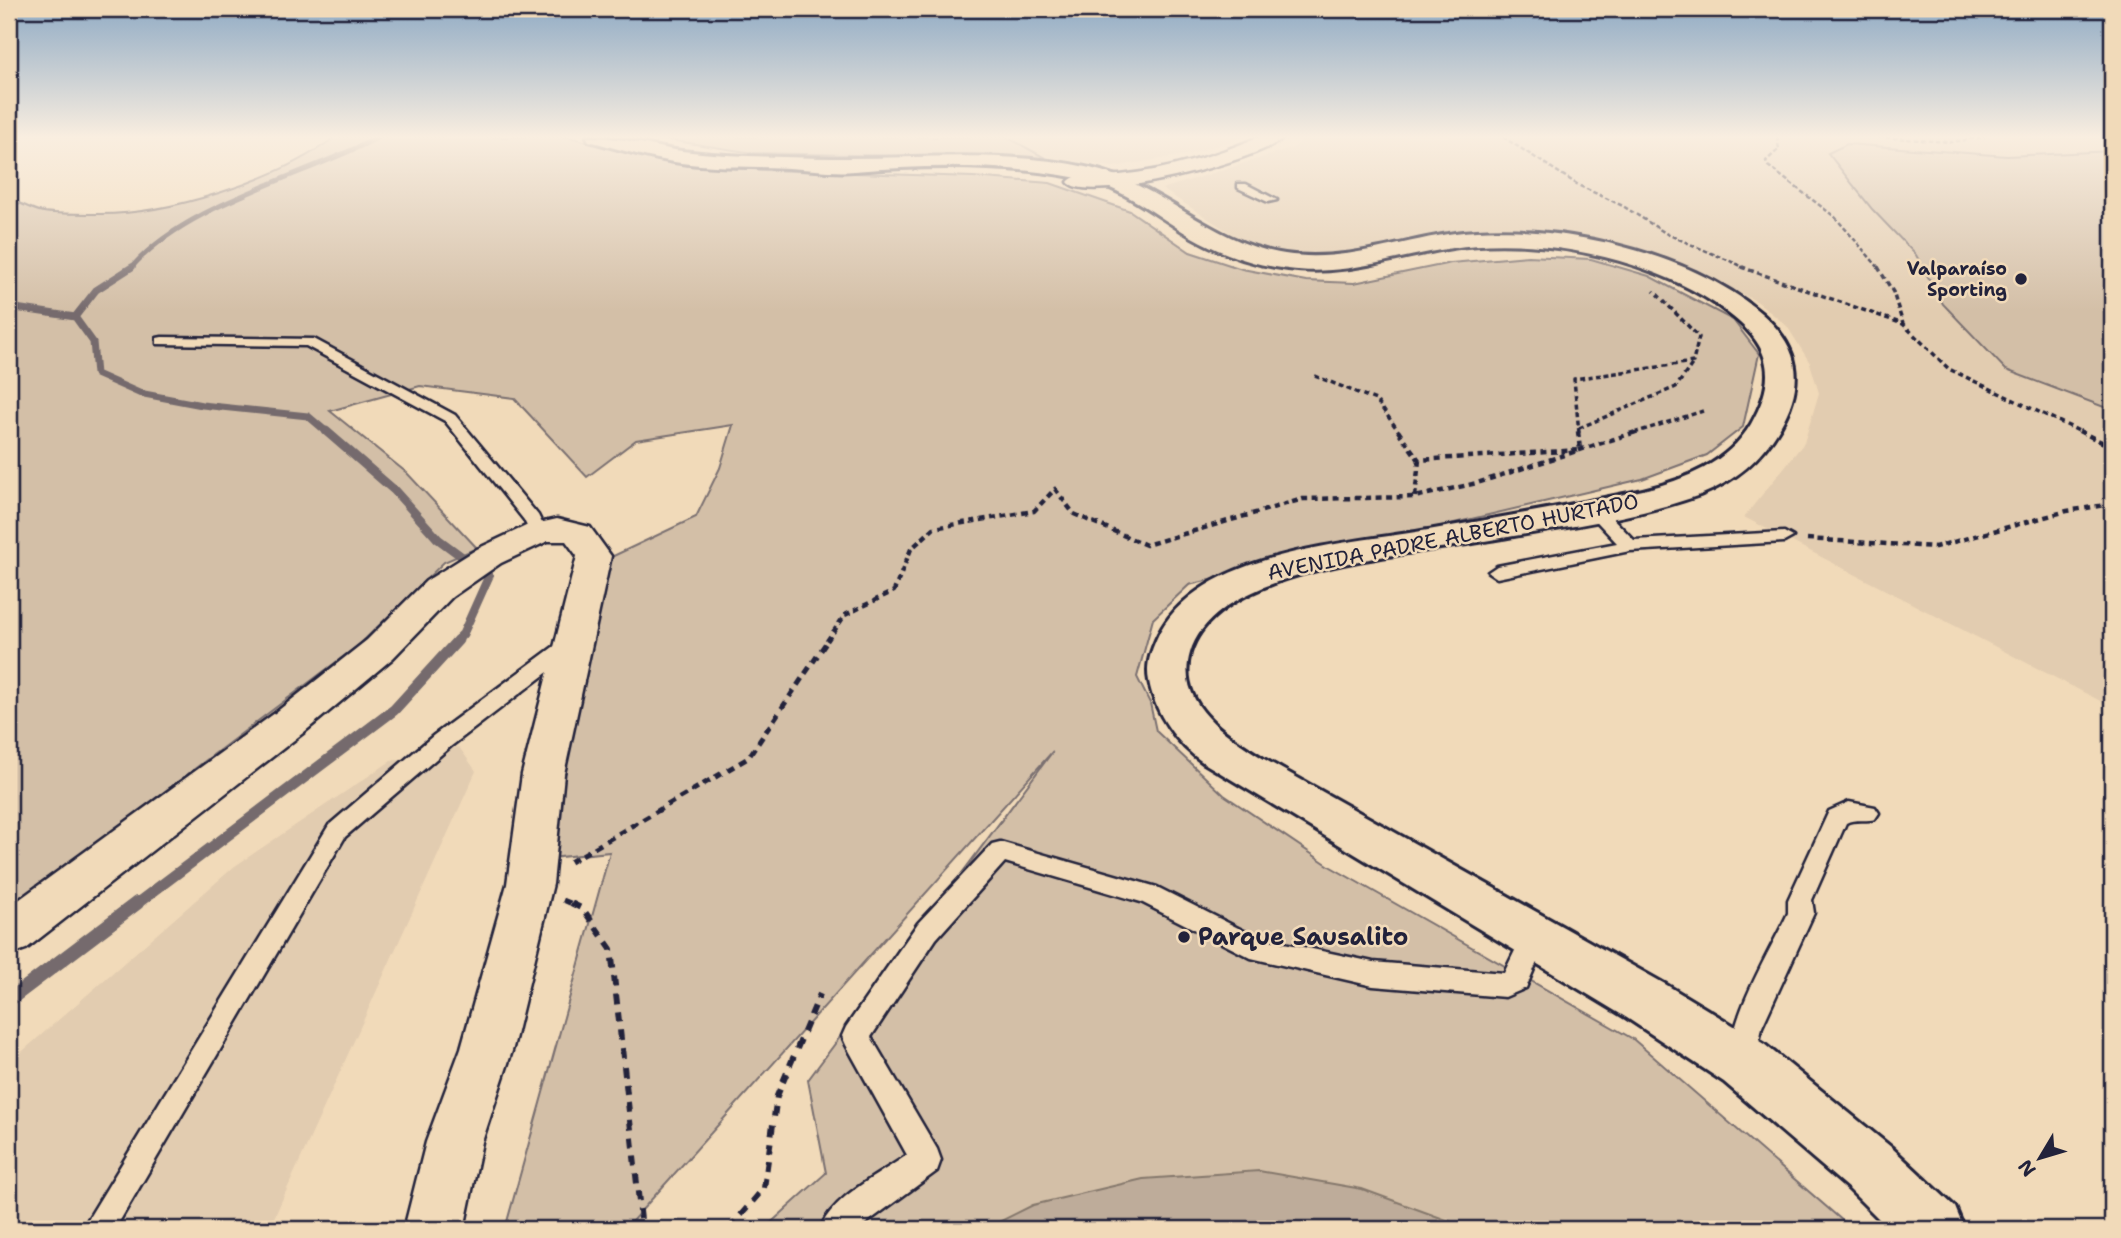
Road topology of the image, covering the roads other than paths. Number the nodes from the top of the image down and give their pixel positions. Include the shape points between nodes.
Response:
1 (1122, 195) edge
2 (1261, 195) edge
3 (1272, 200) dead end
4 (162, 341) dead end
5 (1595, 510) junction
6 (538, 533) junction
7 (1784, 537) road end
8 (1630, 546) junction
9 (1497, 572) dead end
10 (577, 639) junction
11 (1867, 813) dead end
12 (9, 934) edge
13 (1535, 936) junction
14 (1744, 1063) junction
15 (98, 1229) edge
16 (434, 1229) edge
17 (836, 1229) edge
18 (1933, 1229) edge

1 - 5 main road, AVENIDA PADRE ALBERTO HURTADO via 1193,246 1237,263 1277,271 1374,270 1455,249 1517,240 1606,251 1649,262 1720,295 1773,341 1780,357 1778,394 1767,423 1744,456 1723,471 1676,492
2 - 3 lane
4 - 6 lane via 309,342 450,418
5 - 8 lane
5 - 13 main road, AVENIDA PADRE ALBERTO HURTADO via 1313,562 1250,578 1217,593 1190,614 1171,643 1167,668 1173,696 1194,731 1248,771
6 - 10 street via 557,529 578,534 594,556
6 - 12 street via 489,556 439,589 380,649 289,723
7 - 8 lane
8 - 9 lane
10 - 15 lane via 442,741 337,831
10 - 16 street via 543,774 530,884 486,1048 454,1142
11 - 14 lane via 1849,811 1837,817 1800,900 1801,913 1748,1027
13 - 14 main road, AVENIDA PADRE ALBERTO HURTADO
13 - 17 lane via 1517,980 1505,985 1373,974 1251,947 1148,894 1000,850 927,931 856,1036 926,1160 855,1210
14 - 18 main road, AVENIDA PADRE ALBERTO HURTADO via 1870,1168

